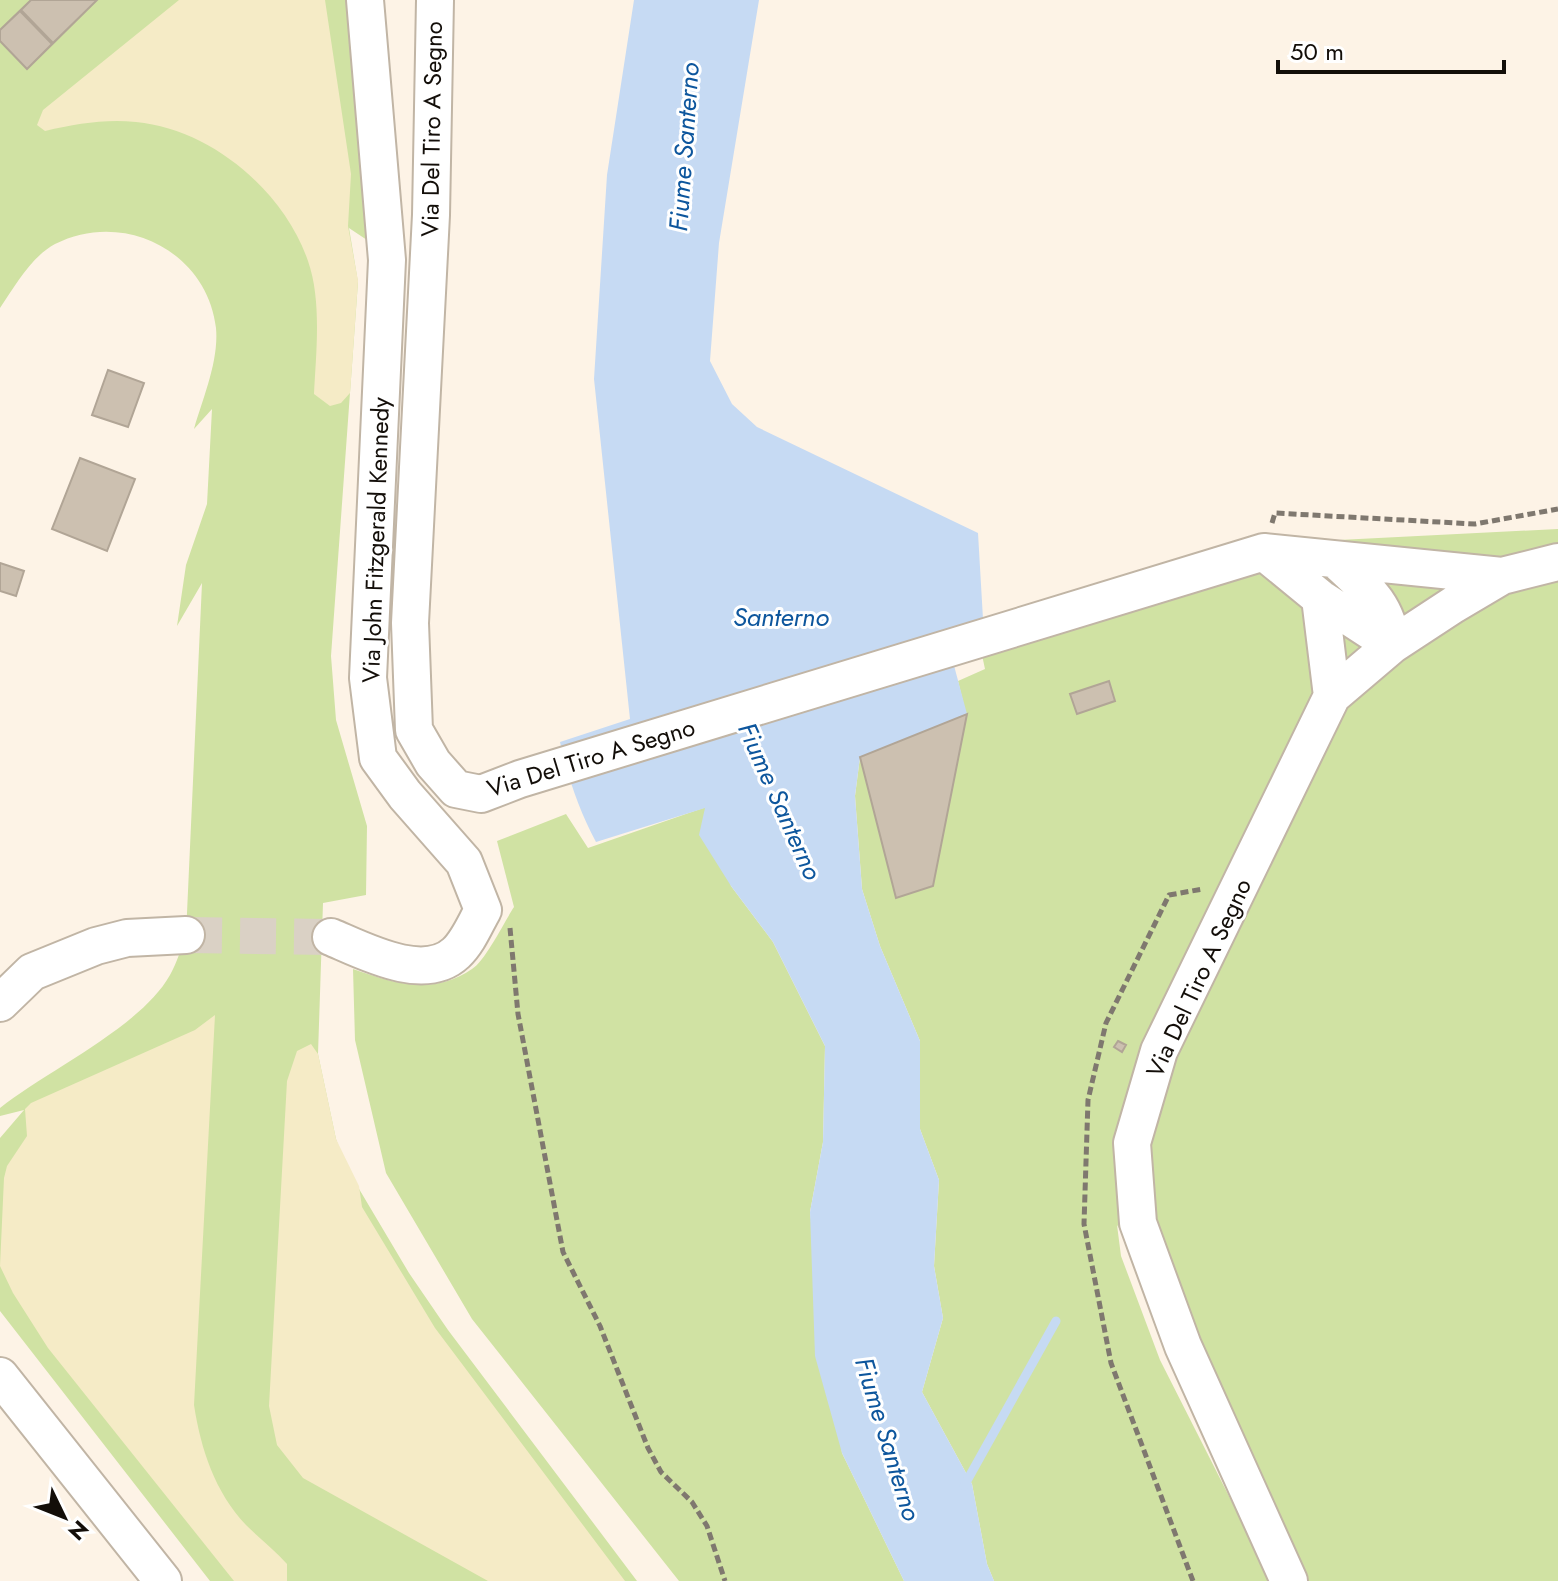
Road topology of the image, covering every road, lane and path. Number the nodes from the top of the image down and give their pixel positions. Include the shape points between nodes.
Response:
1 (365, 0) edge
2 (435, 0) edge
3 (1558, 509) edge
4 (1264, 552) junction
5 (1338, 562) junction
6 (1558, 562) edge
7 (1502, 576) junction
8 (1320, 598) junction
9 (1392, 645) junction
10 (1332, 696) junction
11 (1212, 888) dead end
12 (508, 920) dead end
13 (186, 935) tunnel mouth
14 (331, 937) tunnel mouth
15 (0, 1003) edge
16 (0, 1376) edge
17 (163, 1581) edge
18 (725, 1581) edge
19 (1193, 1581) edge
20 (1289, 1581) edge

1 - 14 street, Via John Fitzgerald Kennedy via 387,260 368,678 378,758 464,862 483,910 455,954 426,967 375,956
2 - 4 street, Via Del Tiro A Segno via 431,215 410,623 414,730 456,789 481,794
3 - 4 path via 1475,524 1275,513
4 - 5 street, Via Del Tiro A Segno
4 - 8 street
5 - 7 street, Via Del Tiro A Segno
5 - 9 street via 1371,593 1390,621
6 - 7 street
7 - 9 street, Via Del Tiro A Segno
8 - 9 street
8 - 10 street
9 - 10 street, Via Del Tiro A Segno
10 - 20 street, Via Del Tiro A Segno via 1159,1051 1132,1143 1138,1223 1183,1346
11 - 19 path via 1169,895 1106,1023 1088,1100 1084,1224 1111,1363
12 - 18 path via 518,1014 563,1252 600,1326 648,1448 661,1472 692,1502 707,1526
13 - 15 street via 127,938 96,946 32,972
16 - 17 street

